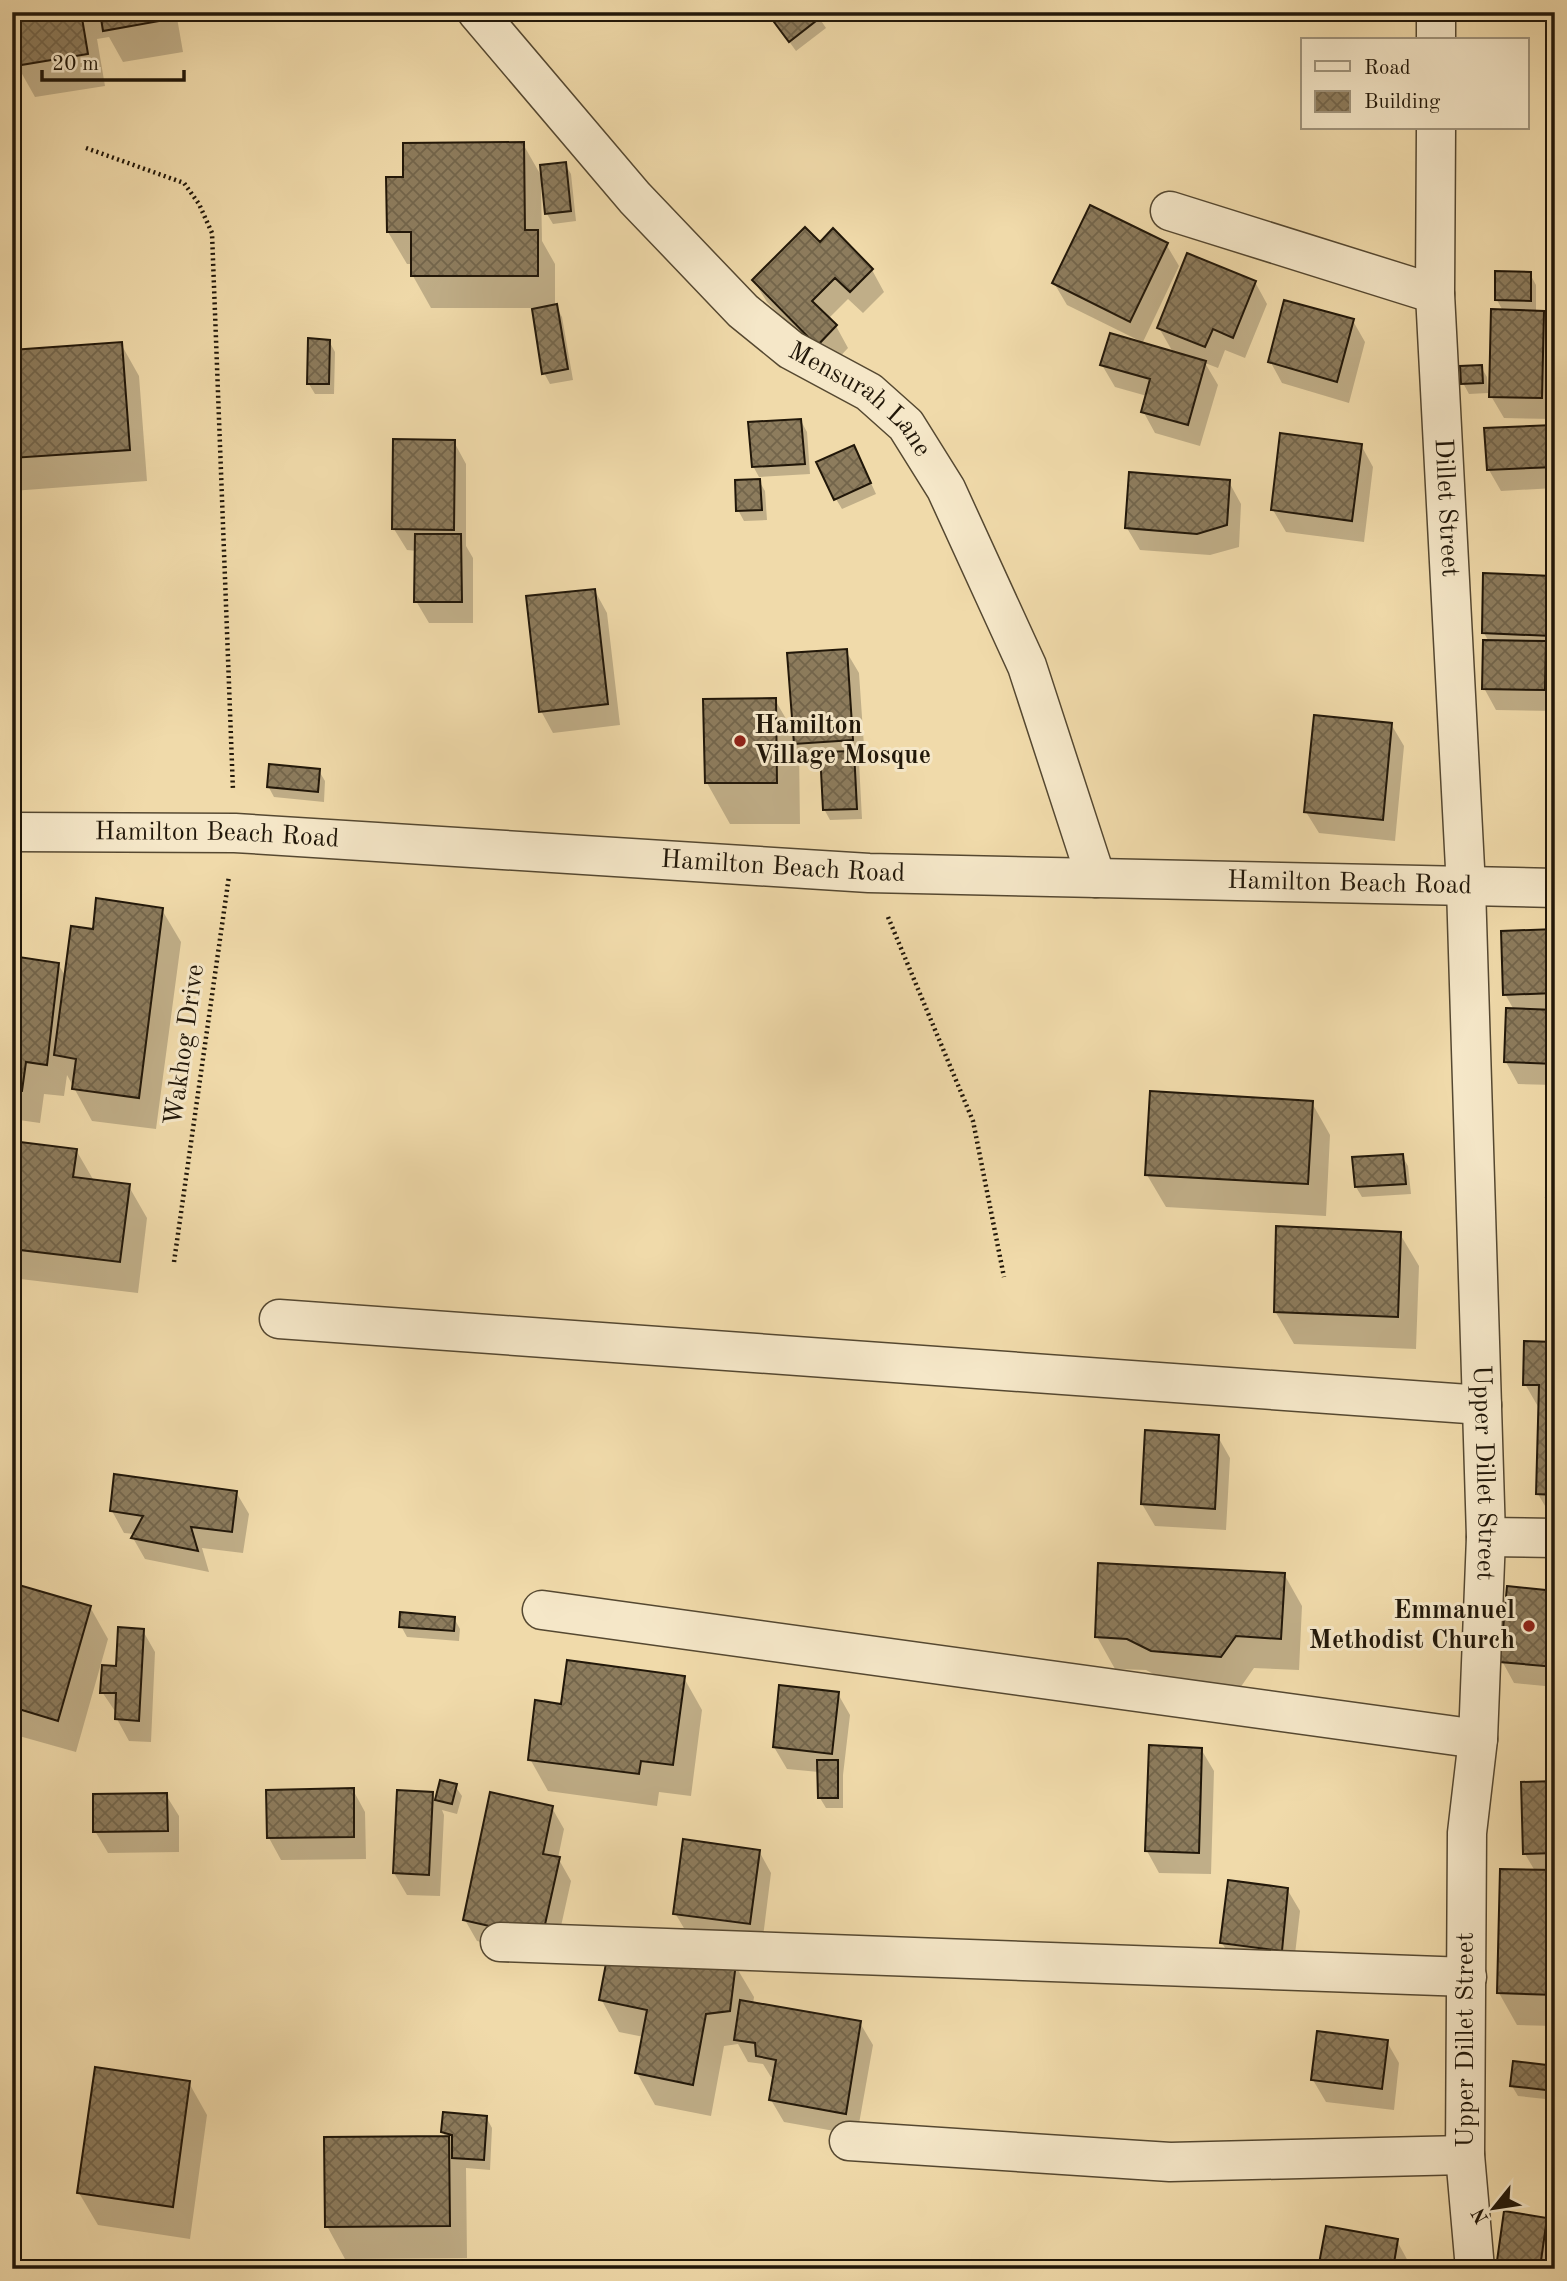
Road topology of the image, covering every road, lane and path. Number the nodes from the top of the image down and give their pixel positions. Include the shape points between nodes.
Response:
1 (477, 12) edge
2 (1436, 12) edge
3 (1436, 38) edge
4 (1436, 130) edge
5 (86, 148) dead end
6 (1170, 211) dead end
7 (1435, 294) junction
8 (12, 832) edge
9 (235, 833) junction
10 (869, 873) junction
11 (1096, 878) junction
12 (1466, 887) junction
13 (1555, 888) edge
14 (174, 1262) dead end
15 (1004, 1277) dead end
16 (279, 1319) dead end
17 (1482, 1405) junction
18 (1486, 1537) junction
19 (1555, 1538) edge
20 (542, 1610) dead end
21 (1478, 1739) junction
22 (500, 1942) dead end
23 (1467, 1977) junction
24 (849, 2141) dead end
25 (1465, 2155) junction
26 (1475, 2269) edge

1 - 11 street, Mensurah Lane via 635,198 743,311 791,350 869,392 906,425 946,489 1027,666
2 - 3 street
4 - 7 street, Dillet Street
5 - 9 path, Wakhog Drive via 184,183 212,233
6 - 7 street
7 - 12 street, Dillet Street
8 - 9 street, Hamilton Beach Road
9 - 10 street, Hamilton Beach Road
9 - 14 path, Wakhog Drive
10 - 11 street, Hamilton Beach Road
10 - 15 path via 973,1121
11 - 12 street, Hamilton Beach Road
12 - 13 street, Hamilton Beach Road
12 - 17 street, Upper Dillet Street
16 - 17 street
17 - 18 street, Upper Dillet Street
18 - 19 street
18 - 21 street, Upper Dillet Street
20 - 21 street
21 - 23 street, Upper Dillet Street via 1467,1833
22 - 23 street
23 - 25 street, Upper Dillet Street
24 - 25 street via 1170,2162
25 - 26 street, Upper Dillet Street

